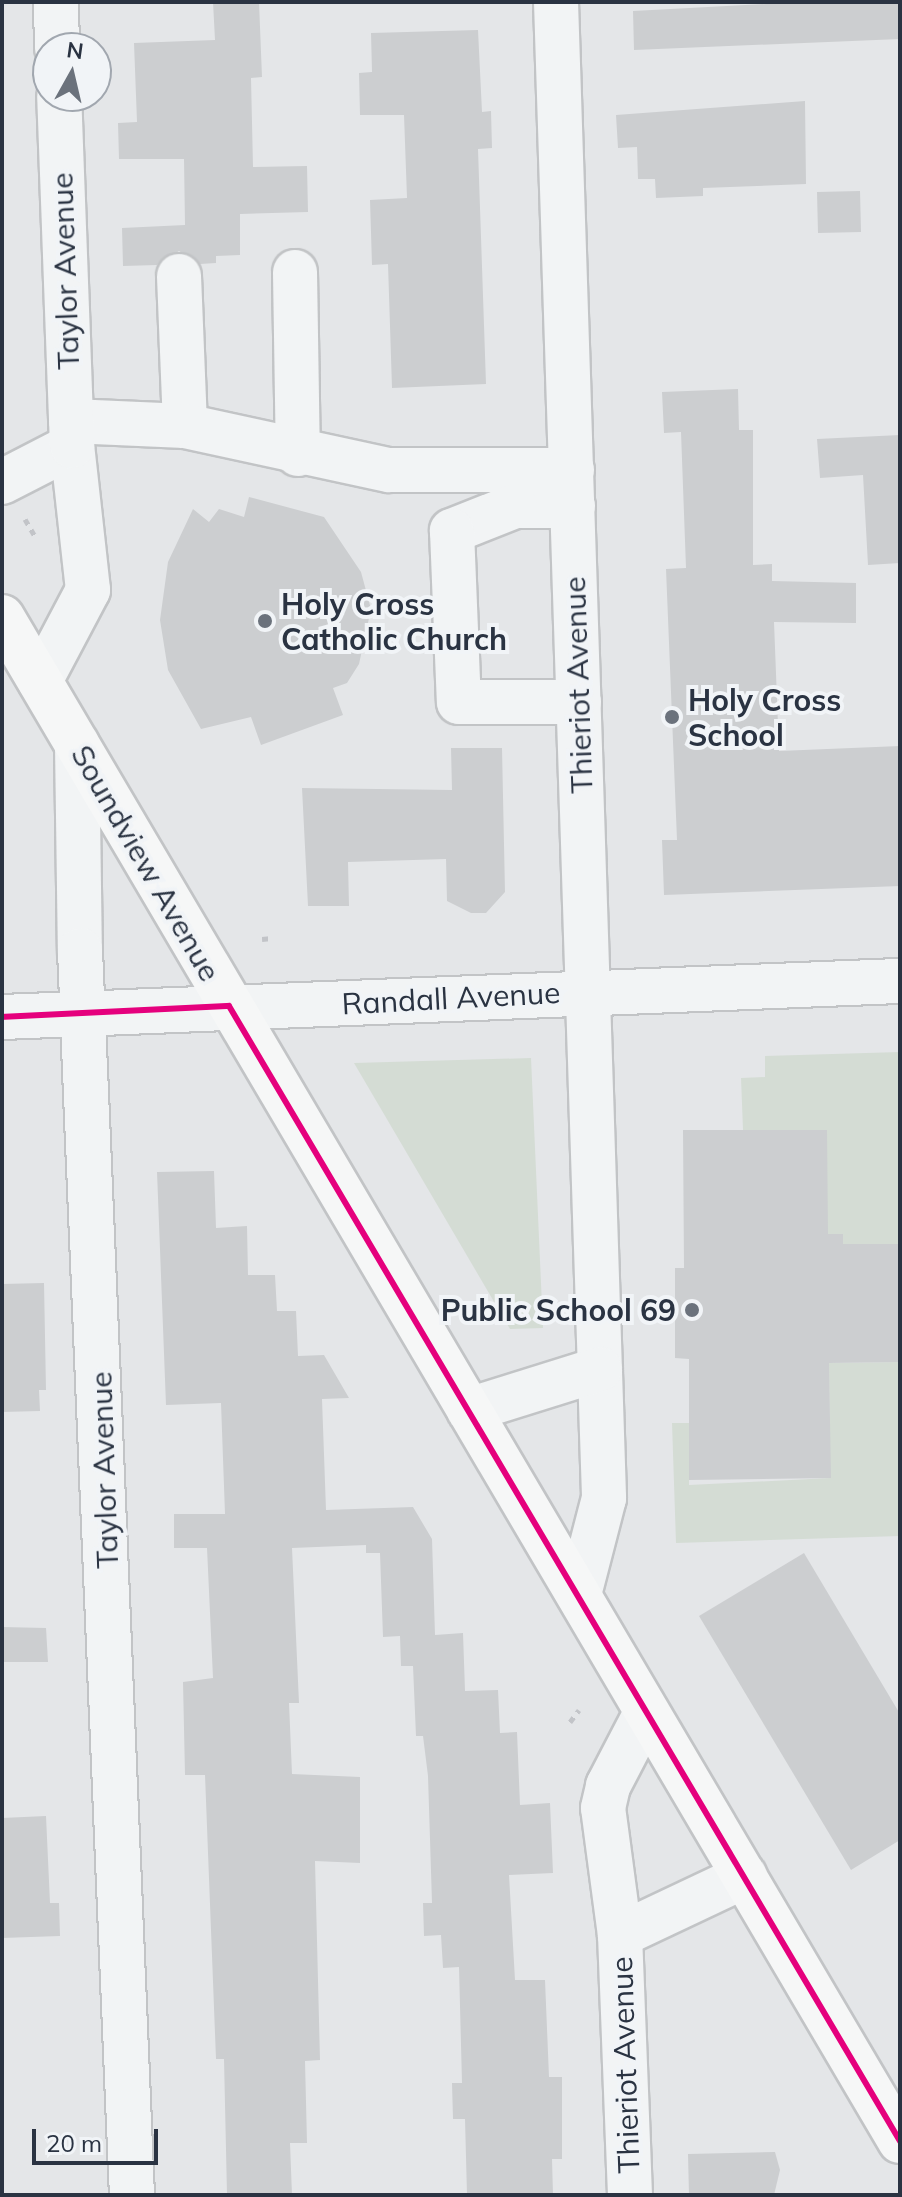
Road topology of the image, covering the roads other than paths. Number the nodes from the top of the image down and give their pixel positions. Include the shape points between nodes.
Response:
1 (56, 2) edge
2 (556, 2) edge
3 (57, 32) edge
4 (60, 112) edge
5 (295, 272) dead end
6 (179, 276) dead end
7 (185, 426) junction
8 (72, 433) junction
9 (298, 454) junction
10 (2, 482) edge
11 (572, 488) junction
12 (2, 617) edge
13 (40, 681) junction
14 (579, 702) junction
15 (77, 744) junction
16 (900, 981) edge
17 (589, 993) junction
18 (229, 1006) junction
19 (84, 1015) junction
20 (2, 1017) edge
21 (600, 1369) junction
22 (469, 1410) junction
23 (579, 1595) junction
24 (646, 1713) junction
25 (745, 1876) junction
26 (620, 1935) junction
27 (900, 2141) edge
28 (132, 2195) edge
29 (630, 2195) edge

1 - 3 street
2 - 11 street, Thieriot Avenue
4 - 8 street, Taylor Avenue
5 - 9 street
6 - 7 street
7 - 8 street
7 - 9 street
8 - 10 street
8 - 13 street, Taylor Avenue via 88,590
9 - 11 street via 389,470
11 - 14 street, Thieriot Avenue
11 - 14 street via 452,531 459,702
12 - 13 main road, Soundview Avenue
13 - 15 main road, Soundview Avenue
14 - 17 street, Thieriot Avenue
15 - 18 main road, Soundview Avenue
15 - 19 street, Taylor Avenue
16 - 17 street, Randall Avenue
17 - 18 street, Randall Avenue
17 - 21 street, Thieriot Avenue
18 - 19 street, Randall Avenue
18 - 22 main road, Soundview Avenue
19 - 20 street, Randall Avenue
19 - 28 street, Taylor Avenue
21 - 22 street
21 - 23 street, Thieriot Avenue via 604,1498
22 - 23 main road, Soundview Avenue
23 - 24 main road, Soundview Avenue
24 - 25 main road, Soundview Avenue
24 - 26 street, Thieriot Avenue via 608,1786 603,1808
25 - 26 street, Thieriot Avenue
25 - 27 main road, Soundview Avenue
26 - 29 street, Thieriot Avenue

